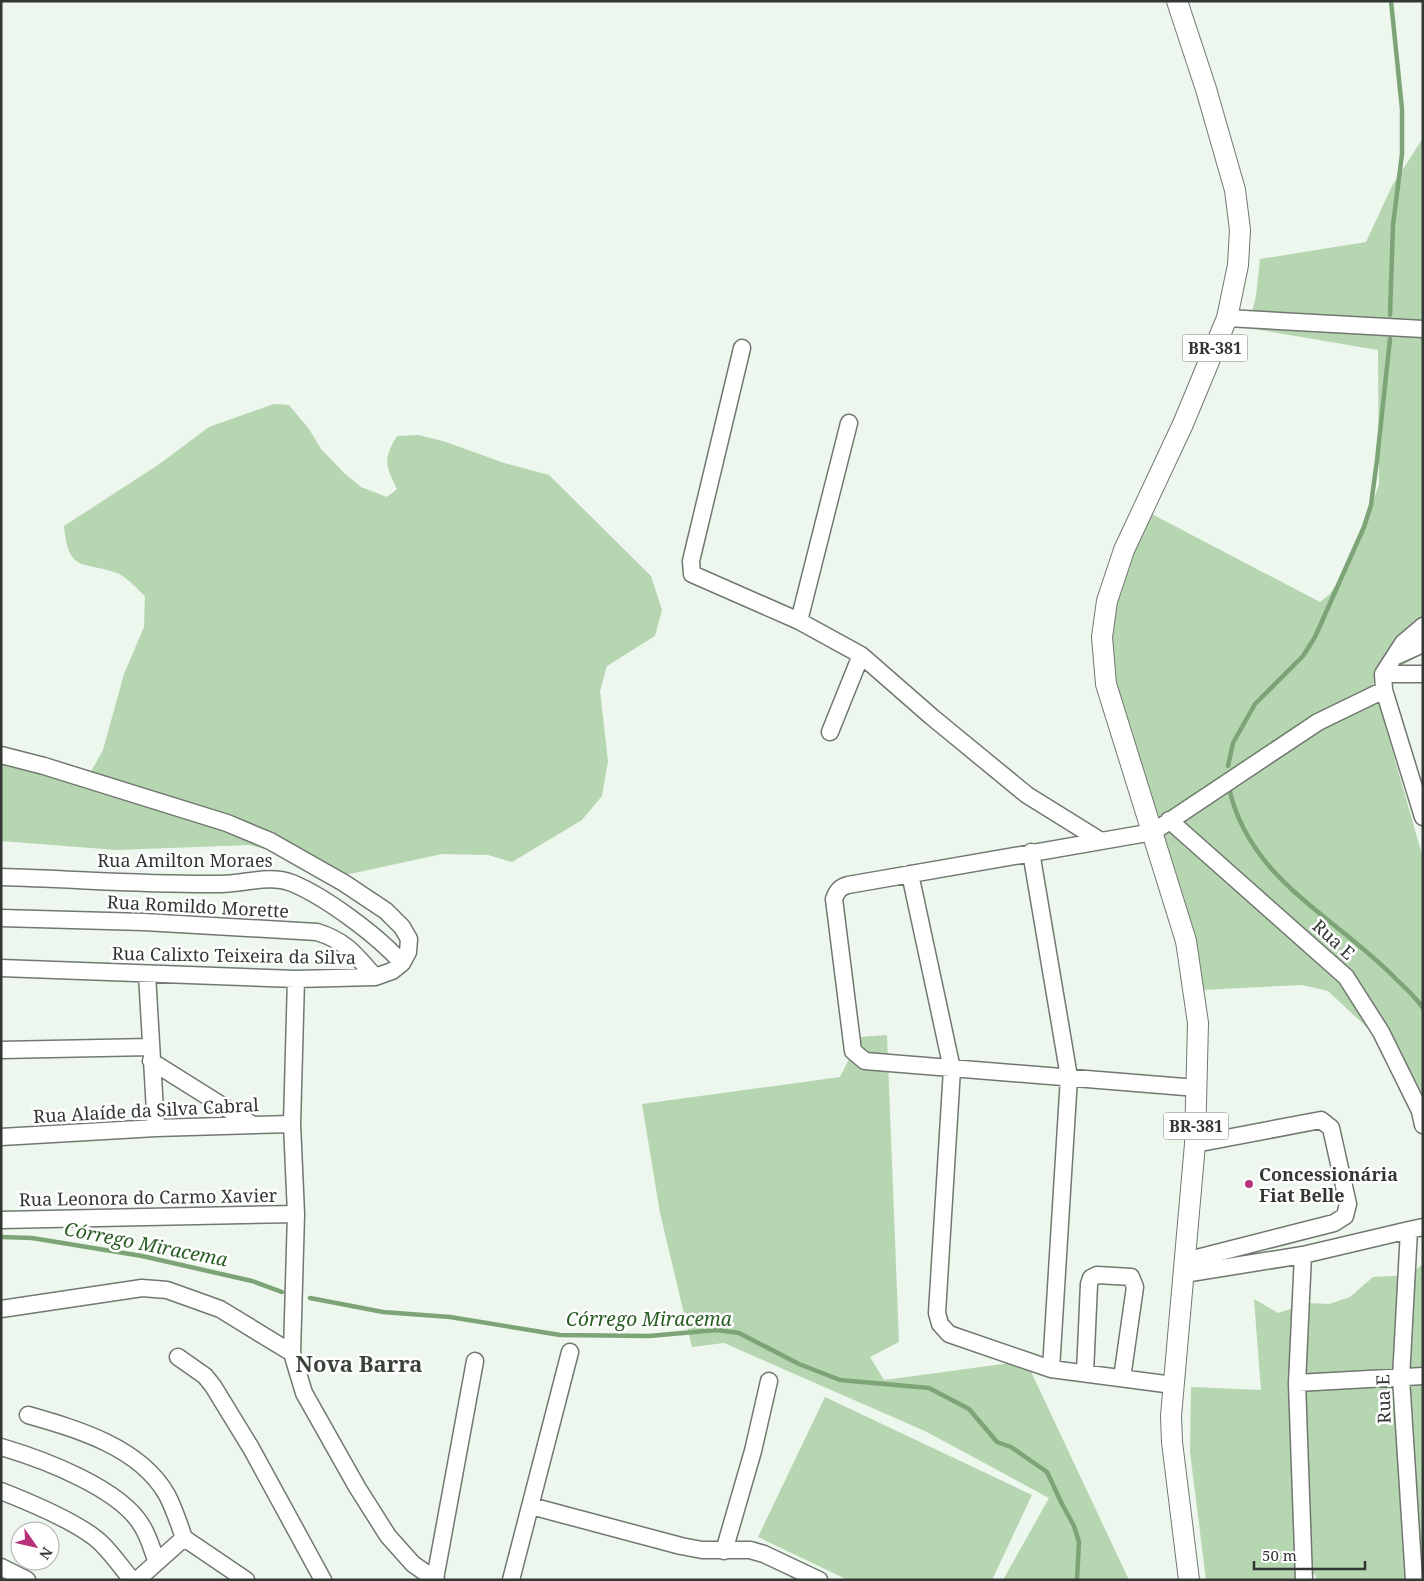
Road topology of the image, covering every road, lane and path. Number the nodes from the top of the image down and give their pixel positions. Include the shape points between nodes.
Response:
1 (1177, 1) edge
2 (1227, 318) junction
3 (1423, 329) edge
4 (742, 348) dead end
5 (849, 423) dead end
6 (799, 621) junction
7 (1423, 626) edge
8 (1423, 644) edge
9 (860, 655) junction
10 (1394, 657) junction
11 (1423, 674) edge
12 (1383, 682) junction
13 (830, 732) dead end
14 (1, 755) edge
15 (1423, 817) edge
16 (1170, 820) junction
17 (1152, 832) junction
18 (1101, 840) junction
19 (1031, 852) junction
20 (910, 874) junction
21 (1, 876) edge
22 (1, 918) edge
23 (402, 963) junction
24 (1, 968) edge
25 (147, 974) junction
26 (375, 977) junction
27 (296, 979) junction
28 (1, 1050) edge
29 (151, 1054) junction
30 (952, 1070) junction
31 (1069, 1077) junction
32 (1197, 1088) junction
33 (292, 1124) junction
34 (253, 1125) junction
35 (1423, 1125) edge
36 (156, 1128) junction
37 (1, 1137) edge
38 (1195, 1144) junction
39 (296, 1214) junction
40 (1, 1220) edge
41 (1416, 1229) edge
42 (1302, 1255) junction
43 (1184, 1268) junction
44 (1, 1309) edge
45 (570, 1352) dead end
46 (292, 1353) junction
47 (178, 1356) dead end
48 (475, 1361) dead end
49 (1051, 1369) junction
50 (1085, 1373) junction
51 (1423, 1376) edge
52 (1122, 1378) junction
53 (1401, 1378) junction
54 (769, 1381) dead end
55 (1297, 1383) junction
56 (1173, 1384) junction
57 (28, 1415) dead end
58 (1, 1447) edge
59 (1, 1492) edge
60 (531, 1506) junction
61 (184, 1538) junction
62 (724, 1551) junction
63 (1, 1567) edge
64 (145, 1575) edge
65 (27, 1580) edge
66 (246, 1580) edge
67 (323, 1580) edge
68 (436, 1580) edge
69 (511, 1580) edge
70 (819, 1580) edge
71 (1188, 1580) edge
72 (1304, 1580) edge
73 (1414, 1580) edge

1 - 2 main road, BR-381 via 1235,190 1240,230 1238,266
2 - 3 street
2 - 17 main road, BR-381 via 1183,424 1124,550 1107,601 1102,637 1106,684
4 - 6 street via 691,561 692,574
5 - 6 street
6 - 9 street
7 - 10 street via 1402,643
8 - 10 street
9 - 13 street
9 - 18 street via 1026,794
10 - 12 street
11 - 12 street
12 - 15 street
12 - 16 street
14 - 23 street via 227,823 270,841 386,910 409,939 408,952
16 - 17 street
16 - 35 street, Rua E via 1346,977 1381,1032 1420,1110
17 - 18 street
17 - 32 main road, BR-381 via 1186,941 1198,1023
18 - 19 street
19 - 20 street
19 - 31 street
20 - 30 street
20 - 30 street via 842,887 834,899 853,1051 865,1061
21 - 23 street, Rua Amilton Moraes via 221,884 275,879 292,883 328,904 375,936
22 - 26 street, Rua Romildo Morette via 317,932 348,946
23 - 26 street, Rua Calixto Teixeira da Silva
24 - 25 street, Rua Calixto Teixeira da Silva
25 - 27 street, Rua Calixto Teixeira da Silva
25 - 29 street
26 - 27 street, Rua Calixto Teixeira da Silva
27 - 33 street
28 - 29 street
29 - 34 street
29 - 36 street
30 - 31 street
30 - 49 street via 937,1313 940,1324 949,1334
31 - 32 street
31 - 49 street
32 - 38 main road, BR-381
33 - 34 street, Rua Alaíde da Silva Cabral
33 - 39 street
34 - 36 street, Rua Alaíde da Silva Cabral
36 - 37 street, Rua Alaíde da Silva Cabral
38 - 43 main road, BR-381
38 - 43 street via 1321,1120 1331,1128 1348,1204 1345,1216 1334,1223
39 - 40 street, Rua Leonora do Carmo Xavier
39 - 46 street
41 - 42 street
41 - 53 street, Rua E
42 - 43 street
42 - 55 street
43 - 56 main road, BR-381
44 - 46 street via 142,1288 167,1290 220,1309
45 - 60 street
46 - 68 street via 304,1393 356,1487 388,1536 413,1564
47 - 67 street via 213,1386
48 - 68 street
49 - 50 street
50 - 52 street
50 - 52 street via 1091,1278 1097,1275 1131,1278 1135,1287
51 - 53 street
52 - 56 street
53 - 55 street
53 - 73 street, Rua E
54 - 62 street
55 - 72 street
56 - 71 main road, BR-381 via 1172,1442
57 - 61 street via 74,1428 116,1448 137,1463 157,1481 167,1496
58 - 64 street via 58,1466 96,1486 129,1510 142,1526
59 - 64 street via 89,1533
60 - 62 street via 681,1546
60 - 69 street
61 - 64 street
61 - 66 street
62 - 70 street via 750,1550 764,1554
63 - 65 street

